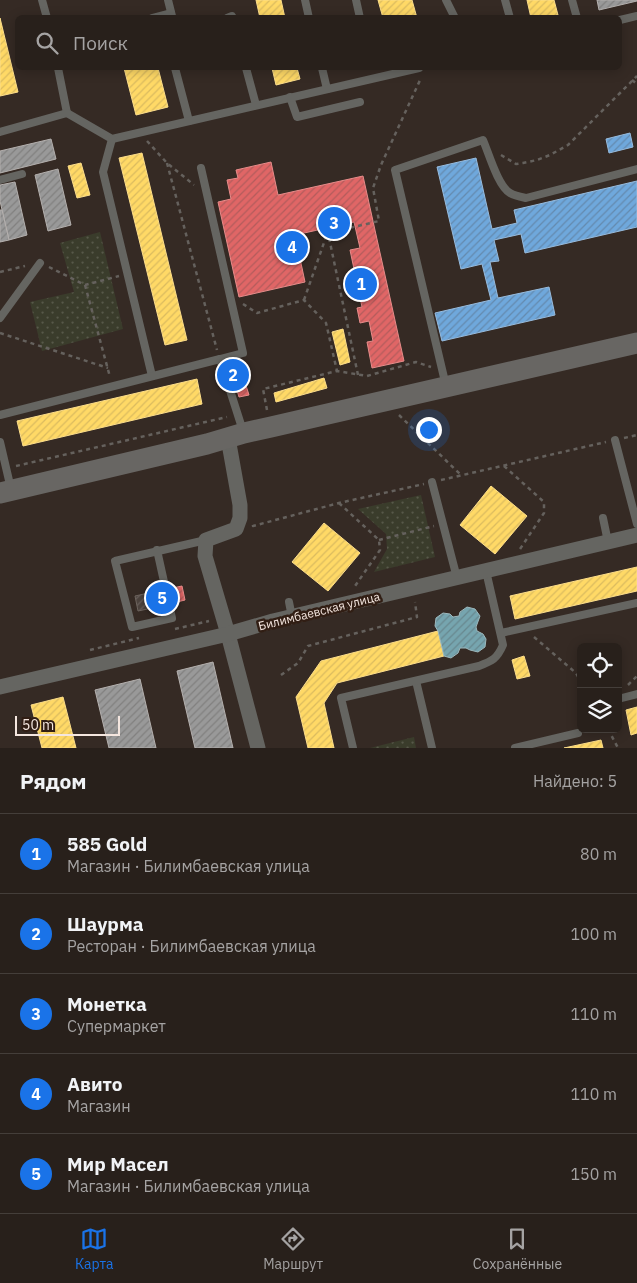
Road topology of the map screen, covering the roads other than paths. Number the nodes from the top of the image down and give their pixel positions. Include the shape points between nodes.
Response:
1 (42, 0) edge
2 (168, 0) edge
3 (305, 0) edge
4 (356, 0) edge
5 (446, 0) edge
6 (505, 0) edge
7 (572, 0) edge
8 (46, 15) edge
9 (172, 15) edge
10 (309, 15) edge
11 (359, 15) edge
12 (454, 15) edge
13 (509, 15) edge
14 (576, 15) edge
15 (637, 16) edge
16 (622, 20) edge
17 (58, 70) edge
18 (176, 70) edge
19 (247, 70) edge
20 (322, 70) edge
21 (421, 70) edge
22 (327, 89) junction
23 (290, 97) junction
24 (360, 102) dead end
25 (256, 105) junction
26 (67, 113) junction
27 (189, 121) junction
28 (0, 132) edge
29 (112, 139) junction
30 (202, 168) dead end
31 (637, 169) edge
32 (22, 174) dead end
33 (0, 180) edge
34 (40, 263) road end
35 (0, 318) edge
36 (637, 343) edge
37 (220, 359) junction
38 (152, 376) junction
39 (444, 378) junction
40 (0, 414) edge
41 (237, 429) junction
42 (615, 440) road end
43 (0, 442) edge
44 (432, 482) road end
45 (6, 492) edge
46 (603, 518) dead end
47 (637, 524) edge
48 (637, 535) edge
49 (206, 540) junction
50 (608, 542) junction
51 (157, 550) junction
52 (486, 571) junction
53 (457, 578) junction
54 (289, 602) dead end
55 (637, 602) edge
56 (292, 617) junction
57 (226, 627) junction
58 (501, 633) junction
59 (416, 681) junction
60 (0, 687) edge
61 (637, 694) edge
62 (622, 698) edge
63 (577, 732) edge
64 (258, 748) edge
65 (353, 748) edge
66 (432, 748) edge
67 (515, 748) edge

1 - 8 lane
2 - 9 lane
3 - 10 lane
4 - 11 lane
5 - 12 lane
6 - 13 lane
7 - 14 lane
15 - 16 lane
17 - 26 lane
18 - 27 lane
19 - 25 lane
20 - 22 lane
21 - 22 lane
22 - 23 lane
23 - 24 lane via 296,118
23 - 25 lane
25 - 27 lane
26 - 28 lane
26 - 29 lane
27 - 29 lane
29 - 38 lane via 103,172
30 - 37 lane via 243,352
31 - 39 lane via 526,198 505,189 483,140 395,170
32 - 33 lane
34 - 35 lane
36 - 39 main road
37 - 38 lane
37 - 41 lane
38 - 40 lane
39 - 41 main road
41 - 45 main road via 207,444
41 - 49 street via 240,518 236,529
42 - 47 lane
43 - 45 lane via 6,468
44 - 53 lane
46 - 50 lane
48 - 50 street, Билимбаевская улица
49 - 51 lane
49 - 57 street via 205,556
50 - 52 street, Билимбаевская улица
51 - 51 lane via 115,561 132,627 172,618
52 - 53 street, Билимбаевская улица
52 - 58 lane
53 - 56 street, Билимбаевская улица
54 - 56 lane
55 - 58 lane
56 - 57 street, Билимбаевская улица
57 - 60 street, Билимбаевская улица
57 - 64 street
58 - 59 lane via 503,645 499,655 490,662
59 - 65 lane via 341,698
59 - 66 lane
61 - 62 lane
63 - 67 lane

